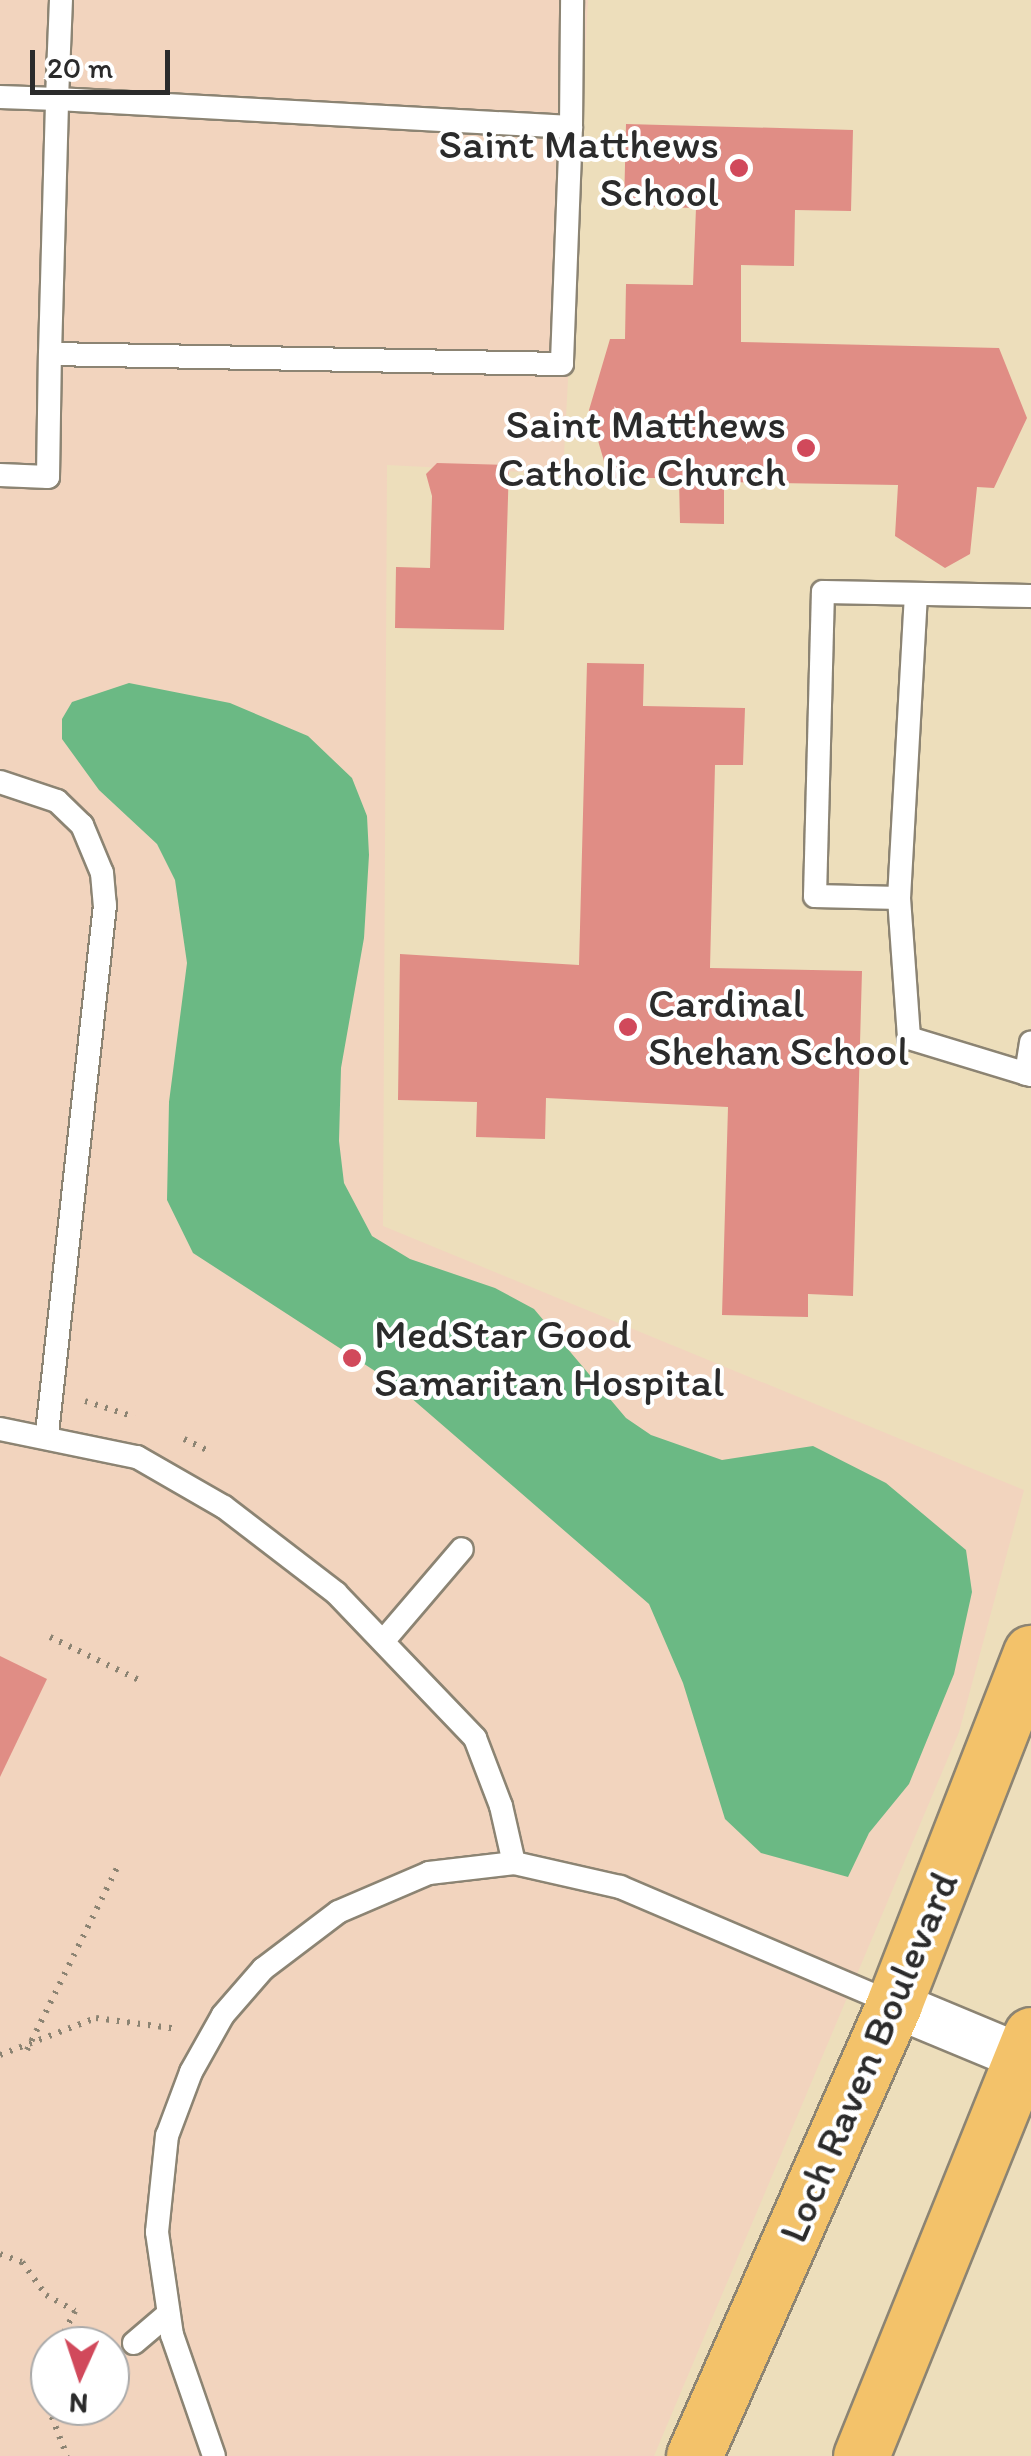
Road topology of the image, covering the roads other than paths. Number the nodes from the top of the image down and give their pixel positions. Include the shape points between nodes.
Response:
1 (61, 0) edge
2 (572, 0) edge
3 (0, 97) edge
4 (56, 100) junction
5 (571, 127) junction
6 (50, 354) junction
7 (0, 475) edge
8 (916, 594) junction
9 (1031, 596) edge
10 (0, 782) edge
11 (899, 898) junction
12 (1031, 1042) edge
13 (1029, 1074) edge
14 (0, 1429) edge
15 (47, 1434) junction
16 (462, 1549) dead end
17 (384, 1639) junction
18 (1031, 1653) edge
19 (514, 1864) junction
20 (894, 2004) junction
21 (1028, 2051) edge
22 (168, 2314) junction
23 (134, 2343) dead end
24 (214, 2456) edge
25 (694, 2456) edge
26 (861, 2456) edge

1 - 4 lane
2 - 5 lane
3 - 4 lane
4 - 5 lane
4 - 6 lane
5 - 6 lane via 562,364
6 - 7 lane via 48,477
8 - 9 lane
8 - 11 lane
8 - 11 lane via 823,592 815,896
10 - 15 lane via 57,801 82,825 102,873 105,905
11 - 13 lane via 909,1038
12 - 13 lane
14 - 15 lane
15 - 17 lane via 136,1458 181,1480 277,1544
16 - 17 lane
17 - 19 lane via 475,1738 502,1806
18 - 20 main road, Loch Raven Boulevard
19 - 20 lane via 620,1887
19 - 22 lane via 429,1873 338,1912 263,1970 223,2015 176,2105 160,2167 157,2232
20 - 21 street
20 - 25 main road, Loch Raven Boulevard
21 - 26 main road
22 - 23 lane
22 - 24 lane

